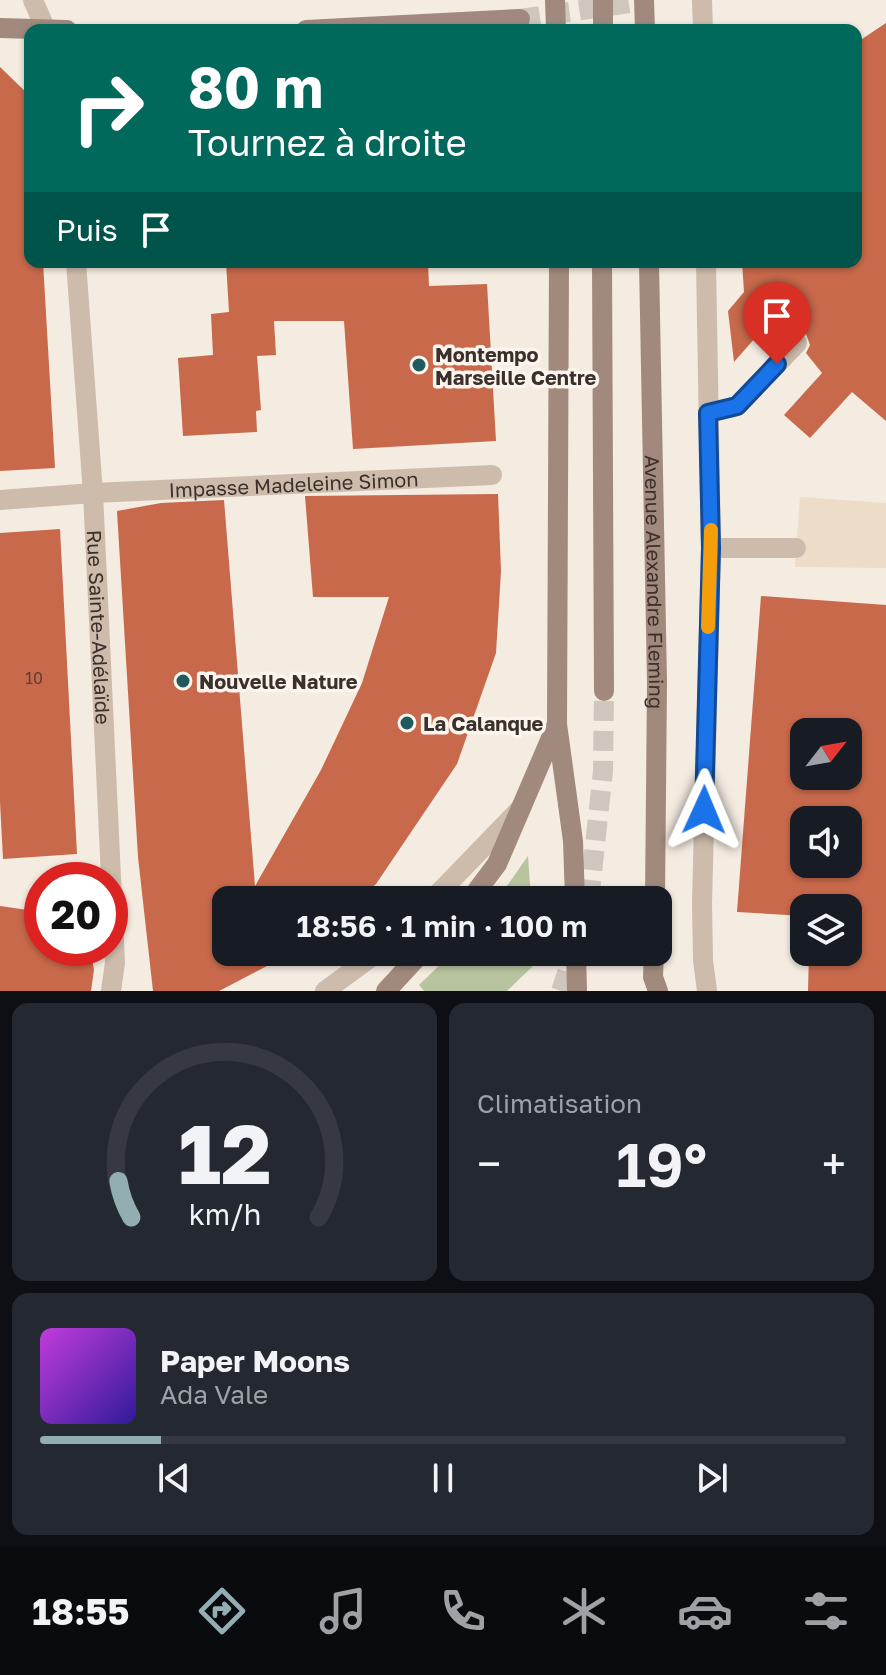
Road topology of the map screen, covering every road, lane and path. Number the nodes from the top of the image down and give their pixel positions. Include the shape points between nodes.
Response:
1 (33, 0) edge
2 (555, 0) edge
3 (603, 0) edge
4 (644, 0) edge
5 (702, 0) edge
6 (520, 19) tunnel mouth
7 (43, 24) edge
8 (423, 24) edge
9 (556, 24) edge
10 (603, 24) edge
11 (645, 24) edge
12 (703, 24) edge
13 (0, 28) edge
14 (24, 29) edge
15 (76, 268) edge
16 (559, 268) edge
17 (602, 268) edge
18 (649, 268) edge
19 (706, 268) edge
20 (797, 343) dead end
21 (708, 413) junction
22 (492, 475) dead end
23 (93, 493) junction
24 (0, 500) edge
25 (711, 548) junction
26 (796, 548) dead end
27 (604, 691) tunnel mouth
28 (557, 724) junction
29 (520, 809) junction
30 (446, 886) edge
31 (480, 886) edge
32 (575, 886) edge
33 (655, 886) edge
34 (359, 966) edge
35 (409, 966) edge
36 (576, 966) edge
37 (654, 966) edge
38 (655, 986) edge
39 (111, 991) edge
40 (325, 991) edge
41 (386, 991) edge
42 (577, 991) edge
43 (707, 991) edge

1 - 7 street
2 - 9 main road
3 - 10 main road
4 - 11 main road
5 - 12 street
6 - 8 main road
13 - 14 main road
15 - 23 street, Rue Sainte-Adélaïde
16 - 28 main road
17 - 27 main road
18 - 33 main road, Avenue Alexandre Fleming
19 - 21 street
20 - 21 street via 737,406
21 - 25 street
22 - 23 street, Impasse Madeleine Simon
23 - 24 street, Impasse Madeleine Simon
23 - 39 street, Rue Sainte-Adélaïde via 115,963
25 - 26 street
25 - 43 street via 702,904
28 - 29 main road
28 - 32 main road
29 - 30 street
29 - 31 main road via 497,864
34 - 40 street
35 - 41 main road
36 - 42 main road
37 - 38 main road

